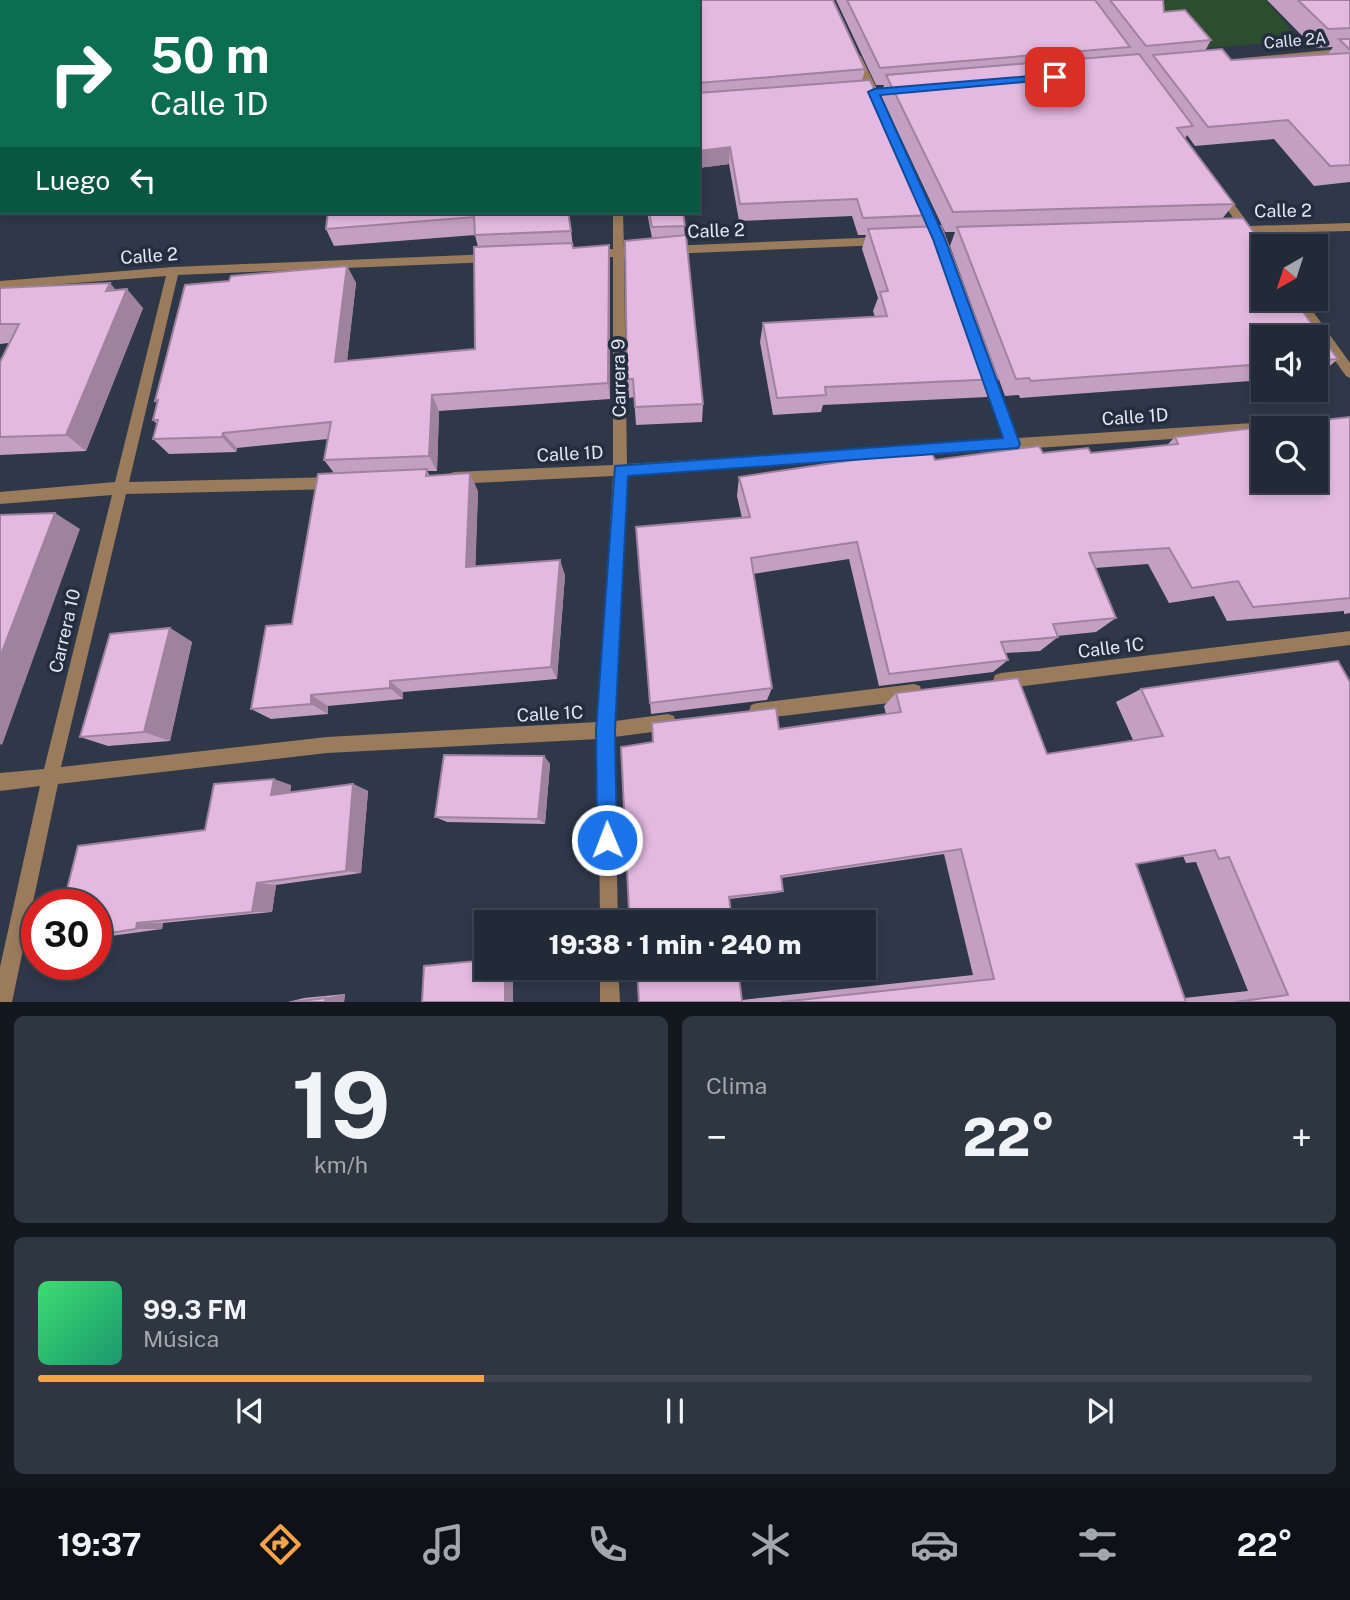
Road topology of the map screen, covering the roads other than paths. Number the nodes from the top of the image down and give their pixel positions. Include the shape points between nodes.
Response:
1 (851, 46) edge
2 (1350, 51) edge
3 (1227, 62) edge
4 (887, 91) edge
5 (874, 92) junction
6 (860, 93) edge
7 (879, 104) edge
8 (1214, 184) edge
9 (618, 214) edge
10 (1350, 227) edge
11 (1219, 230) edge
12 (1247, 230) junction
13 (1251, 235) edge
14 (899, 240) edge
15 (617, 253) junction
16 (575, 254) edge
17 (506, 257) edge
18 (173, 271) junction
19 (0, 285) edge
20 (1306, 312) edge
21 (980, 354) edge
22 (1350, 373) edge
23 (1251, 429) edge
24 (1013, 444) junction
25 (620, 470) junction
26 (439, 479) edge
27 (356, 483) edge
28 (120, 488) junction
29 (0, 498) edge
30 (1350, 638) edge
31 (978, 684) edge
32 (936, 689) edge
33 (744, 713) edge
34 (688, 719) edge
35 (606, 730) junction
36 (51, 775) junction
37 (0, 782) edge
38 (609, 910) edge
39 (609, 980) edge
40 (2, 1002) edge
41 (610, 1002) edge

1 - 5 street
2 - 3 street, Calle 2A
4 - 5 street
5 - 6 street
5 - 7 street
8 - 12 street
9 - 15 street, Carrera 9
10 - 12 street, Calle 2
11 - 12 street, Calle 2
12 - 13 street
14 - 15 street, Calle 2
15 - 16 street, Calle 2
15 - 25 street, Carrera 9
17 - 18 street, Calle 2
18 - 19 street, Calle 2
18 - 28 street, Carrera 10
20 - 22 street
21 - 24 street
23 - 24 street, Calle 1D
24 - 25 street, Calle 1D
25 - 26 street, Calle 1D
25 - 35 street, Carrera 9
27 - 28 street
28 - 29 street
28 - 36 street, Carrera 10
30 - 31 street, Calle 1C
32 - 33 street
34 - 35 street, Calle 1C
35 - 36 street, Calle 1C via 327,746
35 - 38 street, Carrera 9
36 - 37 street, Calle 1C
36 - 40 street, Carrera 10
39 - 41 street

